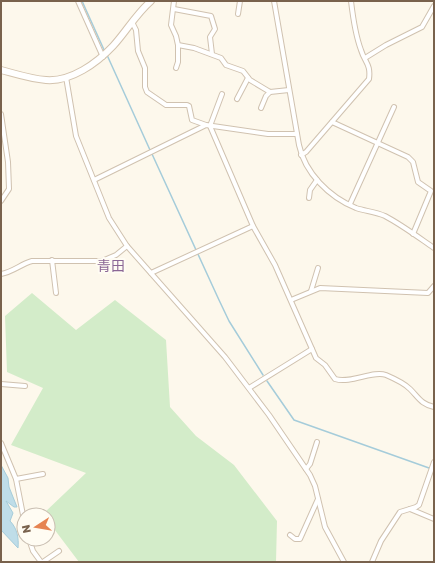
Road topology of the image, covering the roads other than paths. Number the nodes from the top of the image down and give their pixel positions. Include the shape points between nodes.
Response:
1 (78, 1) edge
2 (150, 1) edge
3 (174, 1) edge
4 (240, 1) edge
5 (274, 1) edge
6 (351, 1) edge
7 (145, 3) edge
8 (434, 6) edge
9 (174, 9) junction
10 (238, 14) dead end
11 (132, 22) junction
12 (178, 45) junction
13 (105, 54) junction
14 (212, 54) junction
15 (364, 58) junction
16 (176, 68) dead end
17 (1, 70) edge
18 (66, 76) junction
19 (248, 78) junction
20 (289, 90) junction
21 (270, 92) junction
22 (222, 94) dead end
23 (237, 99) dead end
24 (394, 107) dead end
25 (261, 108) dead end
26 (1, 114) edge
27 (332, 122) junction
28 (208, 126) junction
29 (297, 134) junction
30 (378, 143) junction
31 (301, 155) junction
32 (94, 180) junction
33 (317, 180) junction
34 (309, 198) dead end
35 (1, 200) edge
36 (350, 204) junction
37 (253, 226) junction
38 (413, 234) junction
39 (127, 246) junction
40 (434, 248) edge
41 (52, 260) junction
42 (318, 268) dead end
43 (151, 273) junction
44 (1, 274) edge
45 (434, 286) edge
46 (311, 291) junction
47 (56, 293) dead end
48 (291, 300) junction
49 (312, 349) junction
50 (1, 384) edge
51 (25, 386) dead end
52 (249, 388) junction
53 (434, 407) edge
54 (316, 442) dead end
55 (1, 443) edge
56 (434, 462) edge
57 (306, 469) junction
58 (43, 474) dead end
59 (16, 479) junction
60 (318, 499) junction
61 (21, 507) edge
62 (410, 509) junction
63 (434, 519) edge
64 (290, 535) dead end
65 (31, 547) edge
66 (59, 551) dead end
67 (42, 562) edge
68 (344, 562) edge
69 (372, 562) edge

1 - 13 street
2 - 7 main road
3 - 9 street
4 - 10 street
5 - 20 street
6 - 15 street via 355,28
7 - 11 main road
8 - 15 street via 422,28
9 - 12 street via 171,25
9 - 14 street via 211,16 215,29 210,36
11 - 13 main road
11 - 28 street via 136,30 138,51 145,68 147,92 166,105 189,106 192,120
12 - 14 street
12 - 16 street
13 - 18 main road via 88,68
14 - 19 street via 221,58 226,65 243,71
15 - 27 street via 370,67 368,82
17 - 18 main road via 48,80
18 - 32 street via 76,136
19 - 21 street
19 - 23 street
20 - 21 street
20 - 29 street
21 - 25 street
22 - 28 street
24 - 30 street
26 - 35 street via 9,188
27 - 30 street
27 - 31 street
28 - 29 street via 268,134
28 - 32 street
28 - 37 street
29 - 31 street
30 - 36 street
30 - 38 street via 410,159 418,182 432,191
31 - 33 street
32 - 39 street via 109,218
33 - 34 street via 310,190
33 - 36 street
36 - 38 street via 381,214
37 - 43 street
37 - 48 street
38 - 40 street
39 - 41 street via 110,259 102,261
39 - 43 street
41 - 44 street via 26,262 10,272
41 - 47 street
42 - 46 street
43 - 52 street
45 - 46 street via 428,293 320,288
46 - 48 street
48 - 49 street
49 - 52 street
49 - 53 street via 316,358 335,379 353,380 379,374 386,375 410,389 418,400
50 - 51 street
52 - 57 street
54 - 57 street via 310,464
55 - 59 street
56 - 62 street via 419,504
57 - 60 street via 315,486
58 - 59 street
59 - 61 street
60 - 64 street via 300,538 295,539
60 - 68 street via 325,527
62 - 63 street
62 - 69 street via 400,512 381,541
65 - 67 street
66 - 67 street

